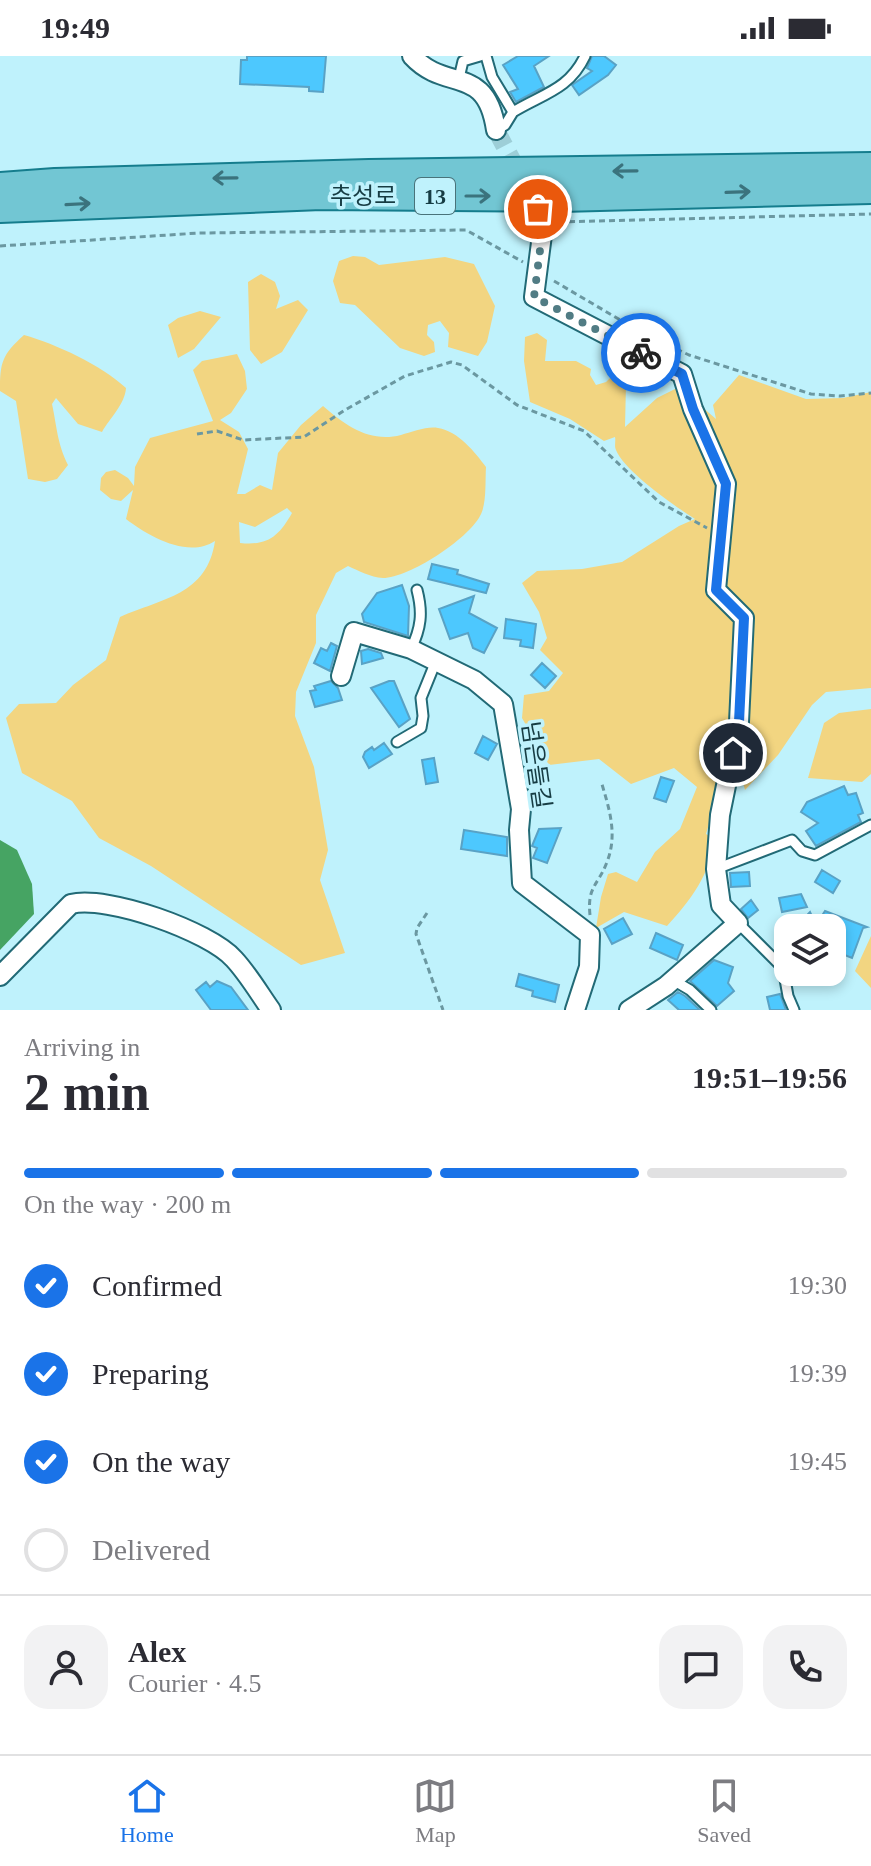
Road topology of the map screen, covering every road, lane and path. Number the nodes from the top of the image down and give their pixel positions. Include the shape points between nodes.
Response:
1 (412, 56) edge
2 (483, 56) edge
3 (585, 56) edge
4 (459, 78) junction
5 (513, 112) junction
6 (496, 130) joint
7 (871, 167) edge
8 (0, 187) edge
9 (871, 189) edge
10 (0, 208) edge
11 (871, 214) edge
12 (540, 218) joint
13 (0, 246) edge
14 (538, 270) junction
15 (871, 393) edge
16 (197, 434) dead end
17 (721, 536) junction
18 (417, 590) dead end
19 (411, 649) junction
20 (436, 661) junction
21 (341, 676) dead end
22 (397, 742) dead end
23 (601, 781) dead end
24 (871, 825) edge
25 (716, 869) junction
26 (427, 913) dead end
27 (738, 923) junction
28 (590, 935) junction
29 (774, 955) edge
30 (0, 976) edge
31 (673, 980) junction
32 (787, 986) edge
33 (271, 1010) edge
34 (443, 1010) edge
35 (575, 1010) edge
36 (629, 1010) edge
37 (711, 1010) edge
38 (794, 1010) edge

1 - 4 street via 441,77
2 - 4 lane via 463,61
2 - 5 lane
3 - 5 lane via 563,85
4 - 6 street via 489,102
5 - 6 lane
7 -> 8 main road, 추성로 / 13 via 369,174
10 -> 9 main road, 추성로 / 13 via 321,195 561,197
11 - 12 path via 558,222
12 - 14 street
13 - 14 path via 199,233 466,230
14 - 15 path via 689,355 811,394
14 - 17 street via 534,297 682,374 726,484
16 - 17 path via 217,431 243,440 304,437 405,376 451,362 517,405 584,431 659,502
17 - 25 street via 716,590 744,618 739,722 720,815
18 - 19 lane via 421,627
19 - 20 street, 넘은들길
19 - 21 street, 넘은들길 via 354,632
20 - 22 lane via 421,698 421,728
20 - 28 street, 넘은들길 via 474,680 503,704 521,809 522,883
23 - 28 path via 613,833 607,862 588,897
24 - 25 lane via 815,855 792,840
25 - 27 street via 721,905
26 - 34 path via 416,934
27 - 29 lane
27 - 31 street
28 - 35 street via 589,967
30 - 33 street via 71,904 85,900 135,909 202,938 232,957
31 - 36 street
31 - 37 lane
32 - 38 lane

